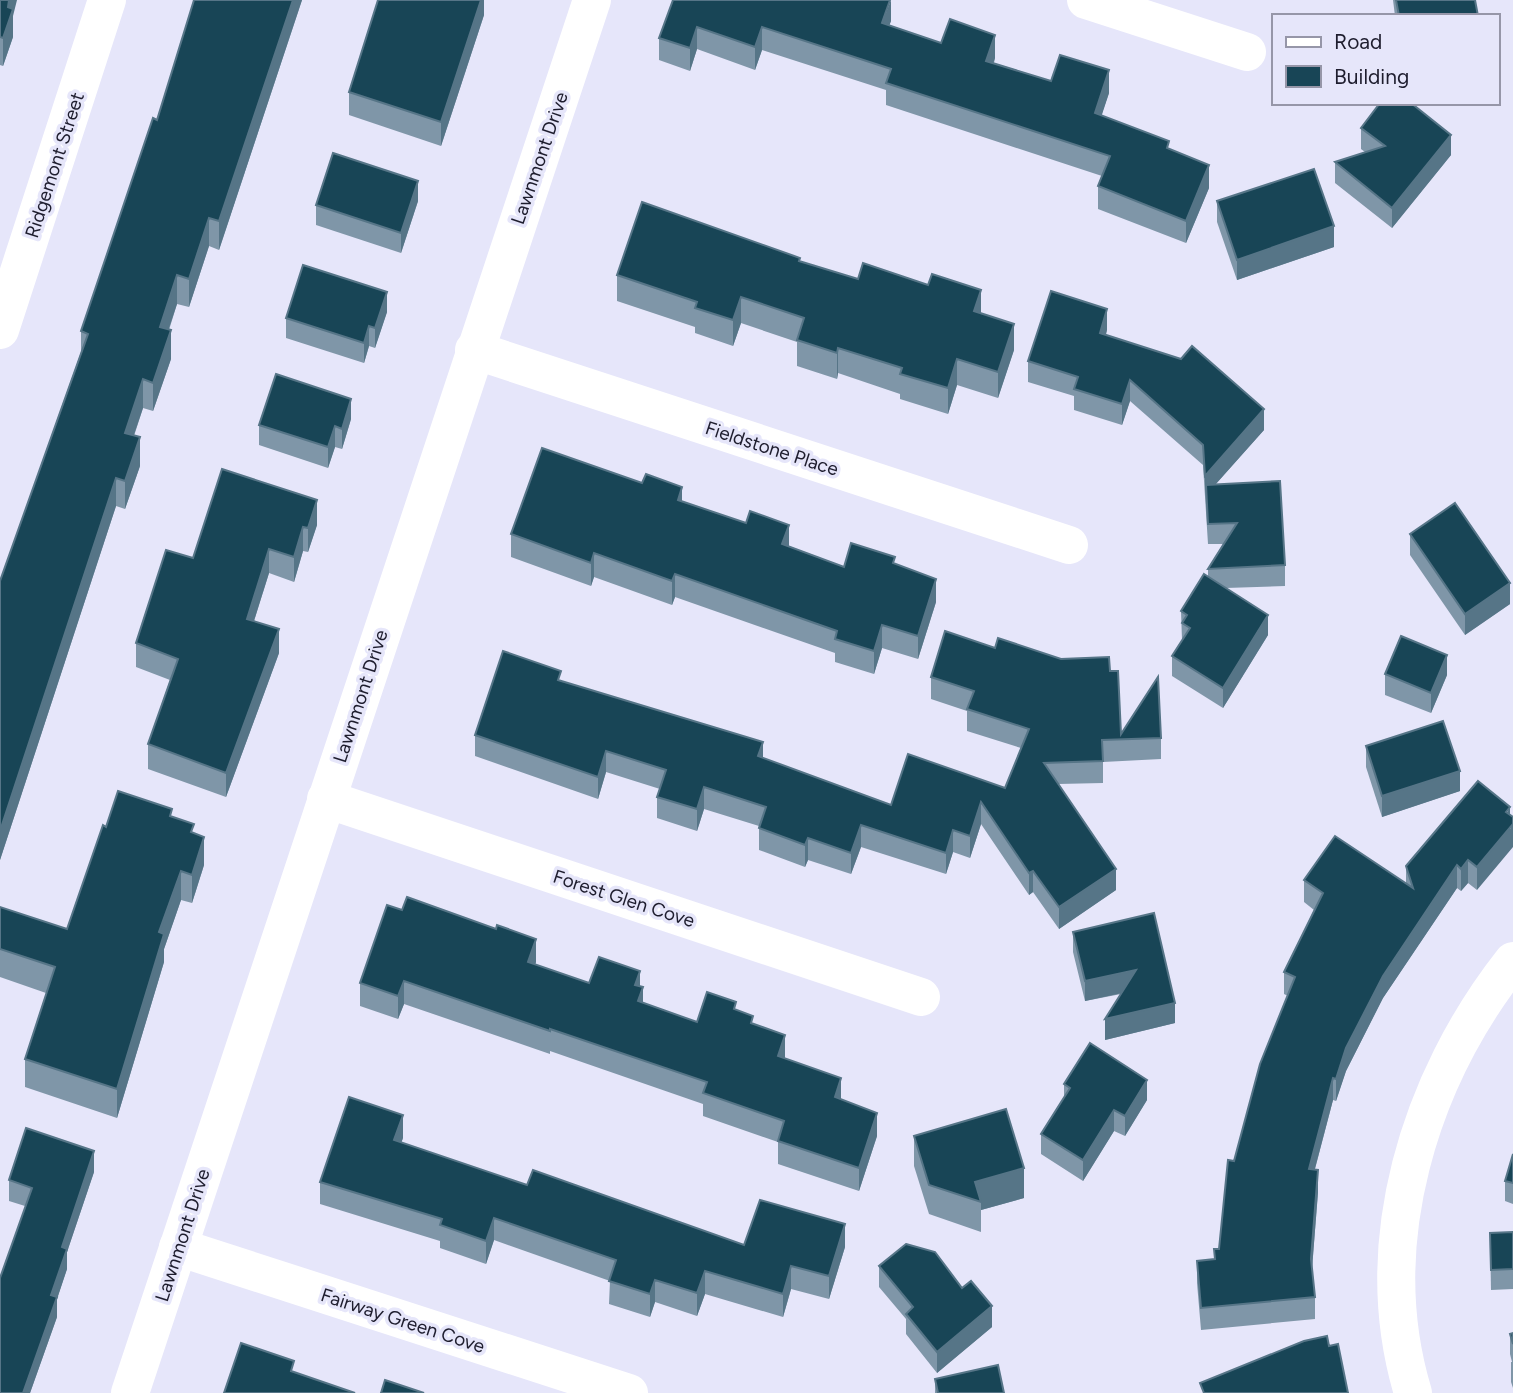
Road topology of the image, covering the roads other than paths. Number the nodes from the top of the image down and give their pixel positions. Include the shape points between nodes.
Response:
1 (107, 0) edge
2 (593, 0) edge
3 (1086, 0) edge
4 (1247, 52) dead end
5 (0, 330) edge
6 (474, 350) junction
7 (1069, 545) dead end
8 (326, 799) junction
9 (1513, 961) edge
10 (921, 997) dead end
11 (178, 1247) junction
12 (130, 1393) edge
13 (629, 1393) edge
14 (1413, 1393) edge

1 - 5 street, Ridgemont Street
2 - 6 street, Lawnmont Drive
3 - 4 street
6 - 7 street, Fieldstone Place
6 - 8 street, Lawnmont Drive
8 - 10 street, Forest Glen Cove
8 - 11 street, Lawnmont Drive
9 - 14 street via 1454,1050 1408,1172 1398,1237 1397,1306
11 - 12 street, Lawnmont Drive
11 - 13 street, Fairway Green Cove

